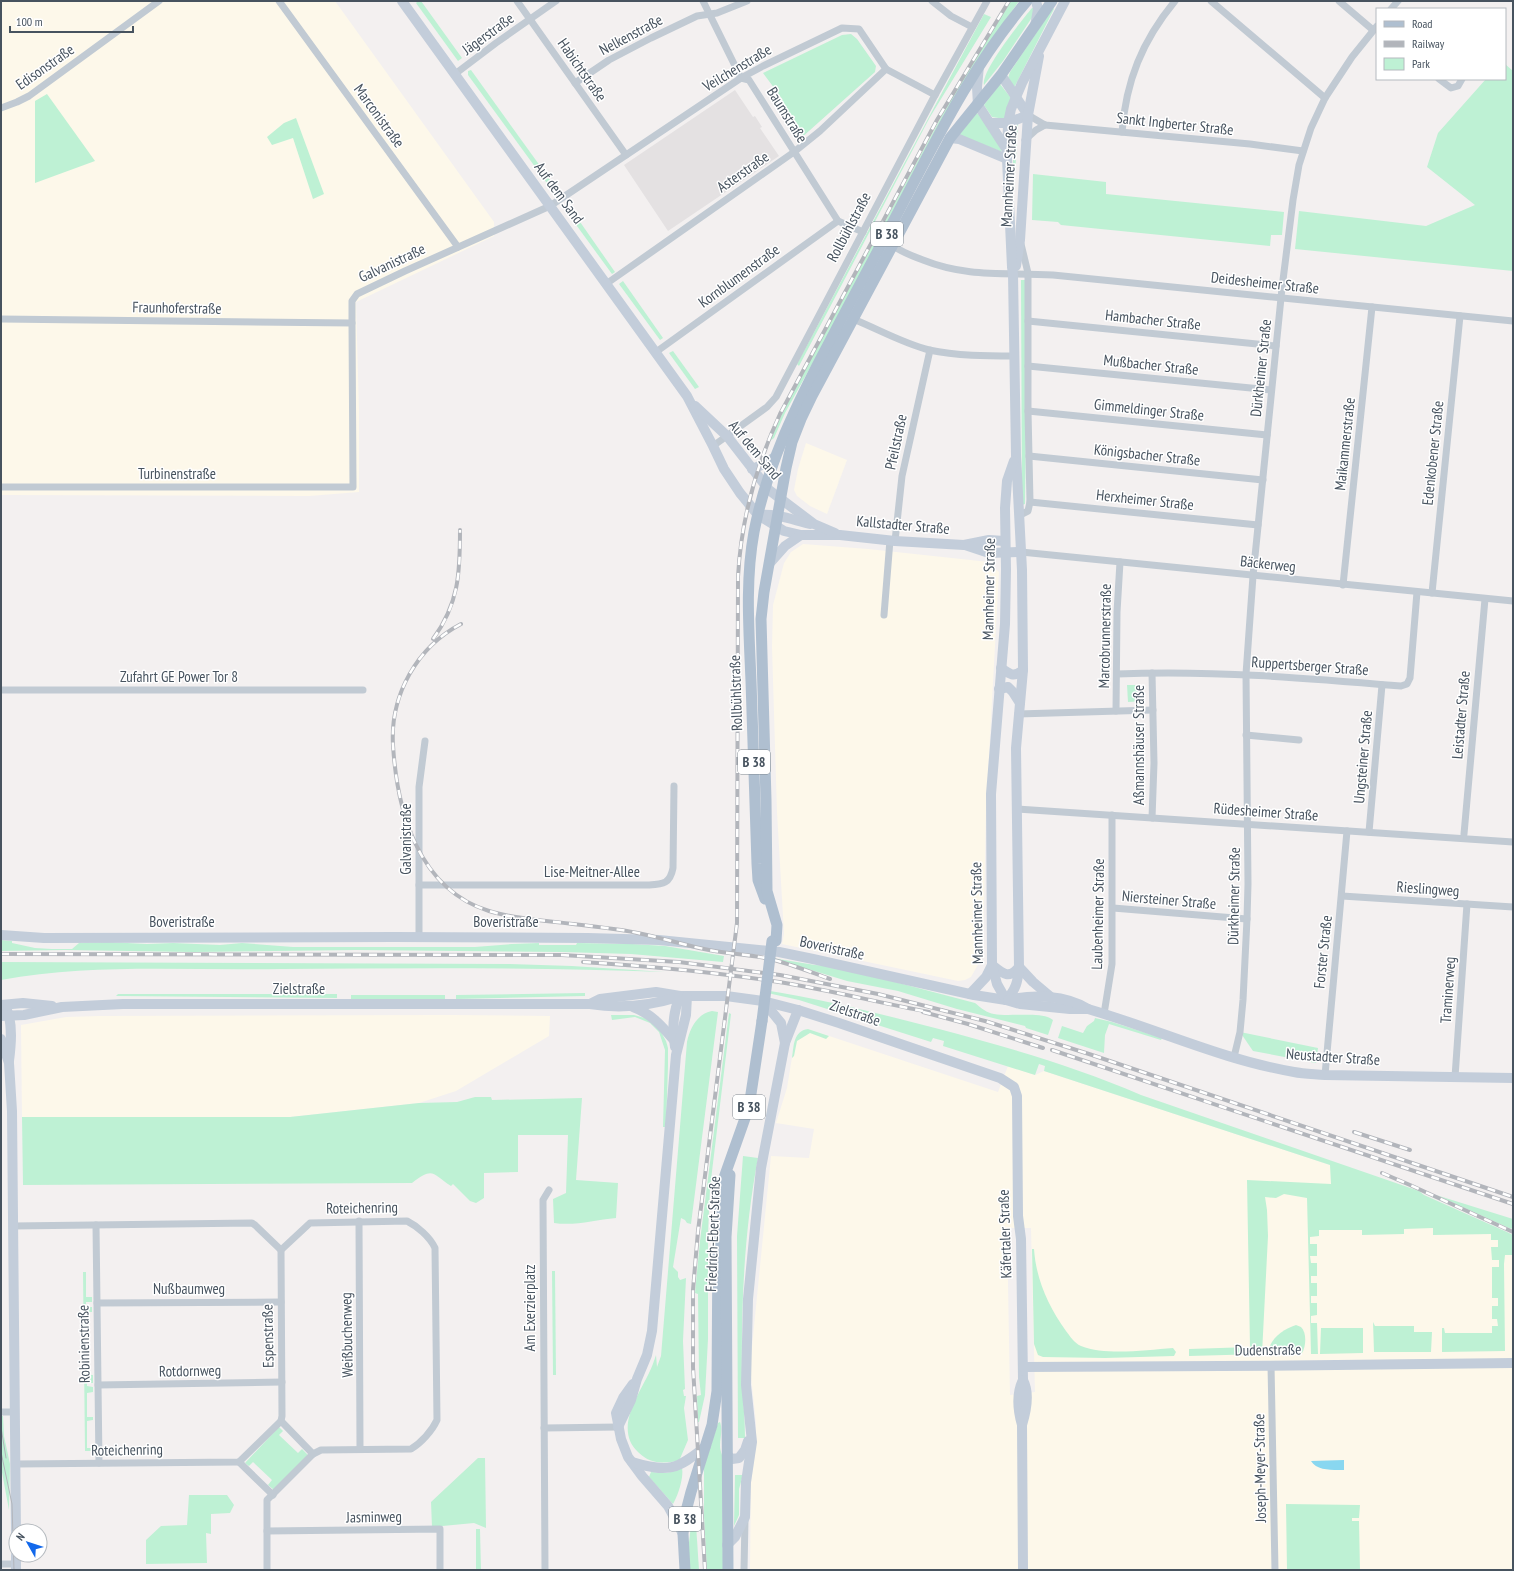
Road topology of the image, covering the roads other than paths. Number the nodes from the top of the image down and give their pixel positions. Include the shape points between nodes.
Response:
1 (159, 1) edge
2 (279, 1) edge
3 (402, 1) edge
4 (517, 1) edge
5 (556, 1) edge
6 (703, 1) edge
7 (747, 1) edge
8 (932, 1) edge
9 (987, 1) edge
10 (1036, 1) edge
11 (1052, 1) edge
12 (1065, 1) edge
13 (1175, 1) edge
14 (1211, 1) edge
15 (1339, 1) edge
16 (1024, 3) edge
17 (708, 14) junction
18 (530, 19) junction
19 (1035, 26) junction
20 (972, 27) junction
21 (1375, 28) edge
22 (1040, 50) junction
23 (979, 66) junction
24 (886, 69) junction
25 (455, 74) junction
26 (1001, 75) junction
27 (741, 78) junction
28 (1440, 80) edge
29 (1461, 80) edge
30 (575, 83) junction
31 (935, 95) junction
32 (1016, 97) junction
33 (1325, 98) junction
34 (978, 105) junction
35 (1, 108) edge
36 (1028, 115) junction
37 (1008, 123) junction
38 (991, 124) junction
39 (1045, 125) junction
40 (1122, 132) junction
41 (950, 138) junction
42 (1025, 140) junction
43 (1303, 151) junction
44 (794, 152) junction
45 (1007, 154) junction
46 (626, 155) junction
47 (1008, 196) junction
48 (1022, 197) junction
49 (550, 206) junction
50 (838, 221) junction
51 (863, 232) junction
52 (1020, 240) junction
53 (458, 247) junction
54 (895, 247) junction
55 (1028, 273) junction
56 (1014, 274) junction
57 (606, 284) junction
58 (1281, 298) junction
59 (1372, 307) junction
60 (1460, 316) junction
61 (1, 319) edge
62 (856, 320) junction
63 (1028, 321) junction
64 (1513, 321) edge
65 (352, 323) junction
66 (1276, 346) junction
67 (930, 350) junction
68 (656, 352) junction
69 (1015, 356) junction
70 (1028, 366) junction
71 (1272, 390) junction
72 (691, 402) junction
73 (1028, 411) junction
74 (1267, 435) junction
75 (727, 436) junction
76 (713, 446) junction
77 (1016, 455) junction
78 (1029, 456) junction
79 (775, 457) junction
80 (752, 469) junction
81 (1262, 480) junction
82 (1, 487) edge
83 (353, 487) joint
84 (765, 487) junction
85 (780, 499) junction
86 (1030, 502) junction
87 (1005, 508) junction
88 (758, 515) junction
89 (777, 515) junction
90 (1020, 515) junction
91 (814, 524) junction
92 (1258, 525) junction
93 (775, 527) junction
94 (840, 535) junction
95 (801, 536) junction
96 (893, 540) junction
97 (1004, 541) junction
98 (964, 545) junction
99 (1021, 552) junction
100 (1006, 554) junction
101 (1120, 562) junction
102 (769, 564) junction
103 (1253, 576) junction
104 (1343, 585) junction
105 (1417, 592) junction
106 (1432, 594) junction
107 (1485, 599) junction
108 (1513, 602) edge
109 (884, 615) dead end
110 (1001, 668) junction
111 (1023, 670) junction
112 (1152, 673) junction
113 (1117, 674) junction
114 (1246, 674) junction
115 (1382, 685) junction
116 (999, 689) junction
117 (1, 690) edge
118 (360, 690) dead end
119 (1020, 703) junction
120 (1153, 710) junction
121 (1116, 711) junction
122 (1018, 714) junction
123 (1246, 735) junction
124 (1299, 740) dead end
125 (425, 741) dead end
126 (674, 786) dead end
127 (1017, 809) junction
128 (1112, 815) junction
129 (1152, 818) junction
130 (1248, 824) junction
131 (1347, 831) junction
132 (1369, 832) junction
133 (1464, 834) dead end
134 (1513, 842) edge
135 (419, 885) junction
136 (1342, 896) junction
137 (1467, 904) junction
138 (1513, 907) edge
139 (1112, 908) junction
140 (1247, 920) junction
141 (1, 935) edge
142 (419, 937) junction
143 (774, 941) junction
144 (992, 965) junction
145 (1019, 967) junction
146 (970, 994) junction
147 (683, 996) junction
148 (1052, 998) junction
149 (1006, 1000) junction
150 (763, 1001) junction
151 (590, 1004) junction
152 (3, 1005) edge
153 (631, 1006) junction
154 (62, 1007) junction
155 (795, 1009) junction
156 (1088, 1009) junction
157 (1104, 1014) junction
158 (3, 1017) edge
159 (765, 1021) junction
160 (780, 1023) junction
161 (673, 1039) junction
162 (1, 1041) edge
163 (785, 1043) junction
164 (676, 1055) junction
165 (1234, 1057) junction
166 (9, 1063) junction
167 (1325, 1075) junction
168 (1455, 1077) junction
169 (1513, 1078) edge
170 (1014, 1088) joint
171 (549, 1190) dead end
172 (359, 1221) junction
173 (96, 1225) junction
174 (13, 1226) junction
175 (281, 1250) junction
176 (281, 1302) junction
177 (97, 1303) junction
178 (1513, 1363) edge
179 (1271, 1365) junction
180 (1023, 1367) junction
181 (282, 1382) junction
182 (98, 1385) junction
183 (1, 1412) edge
184 (15, 1412) junction
185 (281, 1421) junction
186 (618, 1427) junction
187 (749, 1427) junction
188 (544, 1428) junction
189 (706, 1446) junction
190 (360, 1449) junction
191 (313, 1454) junction
192 (727, 1455) junction
193 (239, 1462) junction
194 (632, 1462) junction
195 (99, 1463) junction
196 (16, 1464) junction
197 (273, 1495) junction
198 (745, 1517) junction
199 (16, 1523) edge
200 (267, 1531) junction
201 (683, 1534) junction
202 (727, 1545) junction
203 (16, 1563) edge
204 (1, 1564) edge
205 (267, 1570) edge
206 (440, 1570) edge
207 (545, 1570) edge
208 (685, 1570) edge
209 (728, 1570) edge
210 (744, 1570) edge
211 (1023, 1570) edge
212 (1275, 1570) edge

1 - 35 street, Edisonstraße via 28,96
2 - 53 street, Marconistraße
3 - 25 street, Auf dem Sand
4 - 18 street, Habichtstraße
5 - 18 street, Jägerstraße
6 - 17 street, Baumstraße
7 - 17 street, Nelkenstraße
8 - 20 street via 951,16
9 - 20 street, Rollbühlstraße
10 - 19 street via 1038,9
11 - 19 main road, B 38
12 - 22 street
13 - 40 street via 1146,43 1136,65 1128,89
14 - 33 street
15 - 21 street
16 - 23 main road, B 38
17 - 27 street, Baumstraße
17 - 30 street, Nelkenstraße via 697,16 651,38 609,60
18 - 25 street, Jägerstraße
18 - 30 street, Habichtstraße
19 - 26 main road, B 38
20 - 31 street, Rollbühlstraße
21 - 33 street, Dürkheimer Straße
22 - 32 street, Mannheimer Straße via 1026,73
22 - 36 street
23 - 34 street
23 - 79 main road, B 38 via 808,383
24 - 27 street, Veilchenstraße via 859,29 842,28
24 - 31 street, Veilchenstraße
24 - 44 street, Asterstraße
25 - 49 street, Auf dem Sand
26 - 32 street, Mannheimer Straße
26 - 34 main road, B 38
27 - 44 street, Baumstraße via 750,80
27 - 46 street, Veilchenstraße
28 - 29 street via 1451,88 1458,86
30 - 46 street, Habichtstraße
31 - 51 street, Rollbühlstraße
32 - 36 street, Mannheimer Straße
32 - 37 street, Mannheimer Straße
33 - 43 street, Dürkheimer Straße
34 - 38 street, Mannheimer Straße
34 - 41 main road, B 38
36 - 37 street
36 - 39 street, Sankt Ingberter Straße
36 - 42 street, Mannheimer Straße
37 - 38 street
37 - 45 street, Mannheimer Straße
38 - 45 street, Mannheimer Straße
39 - 40 street, Sankt Ingberter Straße
39 - 42 street
40 - 43 street, Sankt Ingberter Straße
41 - 45 street
41 - 54 main road, B 38
42 - 48 street, Mannheimer Straße
43 - 58 street, Dürkheimer Straße via 1298,165
44 - 50 street, Baumstraße
44 - 57 street, Asterstraße
45 - 47 street, Mannheimer Straße
46 - 49 street, Veilchenstraße
47 - 48 street via 1015,199
47 - 56 street, Mannheimer Straße
48 - 52 street, Mannheimer Straße
49 - 53 street, Galvanistraße
49 - 57 street, Auf dem Sand
50 - 51 street
50 - 68 street, Kornblumenstraße
51 - 75 street, Rollbühlstraße via 776,397 767,407
52 - 55 street, Mannheimer Straße
52 - 56 street, Mannheimer Straße
53 - 65 street, Galvanistraße via 357,294 352,301
54 - 56 street, Deidesheimer Straße via 935,265 956,270
54 - 62 main road, B 38
55 - 56 street, Deidesheimer Straße
55 - 58 street, Deidesheimer Straße
55 - 63 street, Mannheimer Straße
56 - 69 street, Mannheimer Straße
57 - 68 street, Auf dem Sand
58 - 59 street, Deidesheimer Straße
58 - 66 street, Dürkheimer Straße
59 - 60 street, Deidesheimer Straße
59 - 104 street, Maikammerstraße
60 - 64 street, Deidesheimer Straße
60 - 106 street, Edenkobener Straße
61 - 65 street, Fraunhoferstraße
62 - 67 street
62 - 85 main road, B 38 via 801,419 792,442
63 - 66 street, Hambacher Straße
63 - 70 street, Mannheimer Straße
65 - 83 street, Galvanistraße
66 - 71 street, Dürkheimer Straße
67 - 69 street via 968,355
67 - 96 street, Pfeilstraße via 902,476
68 - 72 street, Auf dem Sand
69 - 77 street, Mannheimer Straße
70 - 71 street, Mußbacher Straße
70 - 73 street, Mannheimer Straße
71 - 74 street, Dürkheimer Straße
72 - 75 street, Auf dem Sand
72 - 76 street, Auf dem Sand
73 - 74 street, Gimmeldinger Straße
73 - 78 street, Mannheimer Straße
74 - 81 street, Dürkheimer Straße
75 - 76 street, Rollbühlstraße
75 - 80 street, Auf dem Sand
76 - 88 street, Auf dem Sand via 724,469
77 - 87 street, Mannheimer Straße via 1007,481
77 - 90 street, Mannheimer Straße
78 - 81 street, Königsbacher Straße
78 - 86 street, Mannheimer Straße
79 - 80 street
79 - 84 main road, B 38
80 - 84 street, Auf dem Sand
81 - 92 street, Dürkheimer Straße
82 - 83 street, Turbinenstraße
84 - 85 street, Auf dem Sand
84 - 88 main road, B 38
85 - 89 main road, B 38
85 - 91 street, Kallstadter Straße
86 - 90 street via 1028,511
86 - 92 street, Herxheimer Straße
87 - 90 street
87 - 97 street, Mannheimer Straße
88 - 89 street
88 - 93 street, Auf dem Sand
88 - 143 main road, Rollbühlstraße / B 38 via 749,577 758,880 769,912
89 - 91 street
89 - 93 main road, B 38
90 - 99 street, Mannheimer Straße
91 - 94 street, Kallstadter Straße
92 - 103 street, Dürkheimer Straße
93 - 95 street, Kallstadter Straße
93 - 102 main road, Rollbühlstraße / B 38
94 - 95 street, Kallstadter Straße
94 - 96 street, Kallstadter Straße
95 - 102 street via 785,546
96 - 98 street, Kallstadter Straße
96 - 109 street, Pfeilstraße
97 - 98 street, Kallstadter Straße via 989,540
97 - 99 street
97 - 100 street, Mannheimer Straße
98 - 100 street, Kallstadter Straße via 989,553
99 - 100 street, Kallstadter Straße
99 - 101 street, Bäckerweg
99 - 111 street, Mannheimer Straße
100 - 110 street, Mannheimer Straße
101 - 103 street, Bäckerweg
101 - 113 street, Marcobrunnerstraße
102 - 143 main road, Rollbühlstraße / B 38 via 761,619 761,653 768,895 777,925
103 - 104 street, Bäckerweg
103 - 114 street, Dürkheimer Straße
104 - 105 street, Bäckerweg
105 - 106 street, Bäckerweg
105 - 115 street, Ruppertsberger Straße via 1410,678 1407,684 1401,686
106 - 107 street, Bäckerweg
107 - 108 street, Bäckerweg
107 - 133 street, Leistadter Straße
110 - 111 street via 1014,675
110 - 116 street, Mannheimer Straße
111 - 119 street, Mannheimer Straße
112 - 113 street, Ruppertsberger Straße
112 - 114 street, Ruppertsberger Straße
112 - 120 street, Aßmannshäuser Straße
113 - 121 street, Marcobrunnerstraße
114 - 115 street, Ruppertsberger Straße
114 - 123 street, Dürkheimer Straße
115 - 132 street, Ungsteiner Straße
116 - 119 street via 1008,688
116 - 144 street, Mannheimer Straße via 991,794
117 - 118 street, Zufahrt GE Power Tor 8
119 - 122 street, Mannheimer Straße
120 - 121 street
120 - 129 street, Aßmannshäuser Straße
121 - 122 street
122 - 127 street, Mannheimer Straße
123 - 124 street
123 - 130 street, Dürkheimer Straße
125 - 135 street, Galvanistraße via 419,787
126 - 135 street, Lise-Meitner-Allee via 673,868 672,876 667,882 648,886
127 - 128 street, Rüdesheimer Straße
127 - 145 street, Mannheimer Straße
128 - 129 street, Rüdesheimer Straße
128 - 139 street, Laubenheimer Straße
129 - 130 street, Rüdesheimer Straße
130 - 131 street, Rüdesheimer Straße
130 - 140 street, Dürkheimer Straße
131 - 132 street, Rüdesheimer Straße
131 - 136 street, Forster Straße
132 - 134 street, Rüdesheimer Straße
135 - 142 street, Galvanistraße
136 - 137 street, Rieslingweg
136 - 167 street, Forster Straße
137 - 138 street, Rieslingweg
137 - 168 street, Traminerweg
139 - 140 street, Niersteiner Straße
139 - 157 street, Laubenheimer Straße via 1112,964
140 - 165 street, Dürkheimer Straße via 1240,1032
141 - 142 street, Boveristraße via 44,938
142 - 146 street, Boveristraße via 651,939 693,943 813,958
143 - 159 main road, B 38, bridge
144 - 145 street via 1006,974 1014,972
144 - 146 street via 986,977
144 - 149 street, Mannheimer Straße via 997,984
145 - 148 street via 1032,982
145 - 149 street, Mannheimer Straße via 1018,981
146 - 149 street, Boveristraße
147 - 150 street, Zielstraße via 726,996
147 - 151 street, Zielstraße via 656,992 600,999
147 - 153 street, Zielstraße via 656,1004
147 - 161 street via 675,1006
147 - 164 street via 686,1015
148 - 149 street, Neustadter Straße via 1026,996
148 - 156 street, Neustadter Straße
149 - 156 street, Neustadter Straße via 1026,1005
150 - 155 street, Zielstraße
150 - 160 street
151 - 153 street, Zielstraße via 606,1007
151 - 154 street, Zielstraße via 123,1004
152 - 154 street via 23,1003
152 - 158 street
153 - 161 street via 643,1010
154 - 158 street, Zielstraße
155 - 160 street
155 - 163 street via 793,1026
155 - 170 street, Zielstraße via 1000,1078
156 - 157 street, Neustadter Straße
157 - 165 street, Neustadter Straße
158 - 166 street via 11,1046
159 - 189 main road, Friedrich-Ebert-Straße / B 38 via 749,1107 720,1189 718,1384
159 - 192 main road, Friedrich-Ebert-Straße / B 38 via 757,1098 730,1169 726,1237
160 - 163 street
161 - 164 street
162 - 166 street
163 - 187 street via 761,1168 748,1299 746,1385
164 - 186 street via 652,1331 647,1355
165 - 167 street, Neustadter Straße via 1295,1072
166 - 174 street
167 - 168 street, Neustadter Straße
168 - 169 street, Neustadter Straße
170 - 180 street, Käfertaler Straße via 1017,1096
171 - 188 street, Am Exerzierplatz via 543,1200
172 - 175 street, Roteichenring via 310,1223
172 - 190 street, Weißbuchenweg
172 - 190 street, Roteichenring via 407,1221 414,1224 435,1248 437,1420 435,1426 411,1449
173 - 174 street
173 - 175 street via 252,1223
173 - 177 street, Robinienstraße
174 - 184 street
175 - 176 street, Espenstraße
176 - 177 street, Nußbaumweg
176 - 181 street, Espenstraße
177 - 182 street, Robinienstraße
178 - 179 street, Dudenstraße
179 - 180 street, Dudenstraße
179 - 212 street, Joseph-Meyer-Straße
180 - 211 street, Käfertaler Straße via 1018,1410 1022,1426
181 - 182 street, Rotdornweg
181 - 185 street, Espenstraße
182 - 195 street, Robinienstraße
183 - 184 street
184 - 196 street
185 - 191 street
185 - 193 street
186 - 188 street
186 - 194 street, Friedrich-Ebert-Straße via 623,1446
187 - 192 street via 746,1448 741,1456 735,1459
187 - 198 street via 752,1442 746,1482
188 - 207 street, Am Exerzierplatz
189 - 194 street via 684,1463 671,1468 656,1468
189 - 201 main road, Friedrich-Ebert-Straße / B 38 via 691,1492
190 - 191 street, Roteichenring via 321,1450
191 - 197 street
192 - 202 main road, Friedrich-Ebert-Straße / B 38
193 - 195 street, Roteichenring
193 - 197 street
194 - 201 street, Friedrich-Ebert-Straße via 668,1506
195 - 196 street, Roteichenring
196 - 199 street
197 - 200 street via 267,1500
198 - 202 street via 735,1537
198 - 210 street
200 - 205 street
200 - 206 street, Jasminweg via 440,1529
201 - 208 main road, Friedrich-Ebert-Straße / B 38
202 - 209 main road, Friedrich-Ebert-Straße / B 38
203 - 204 street

